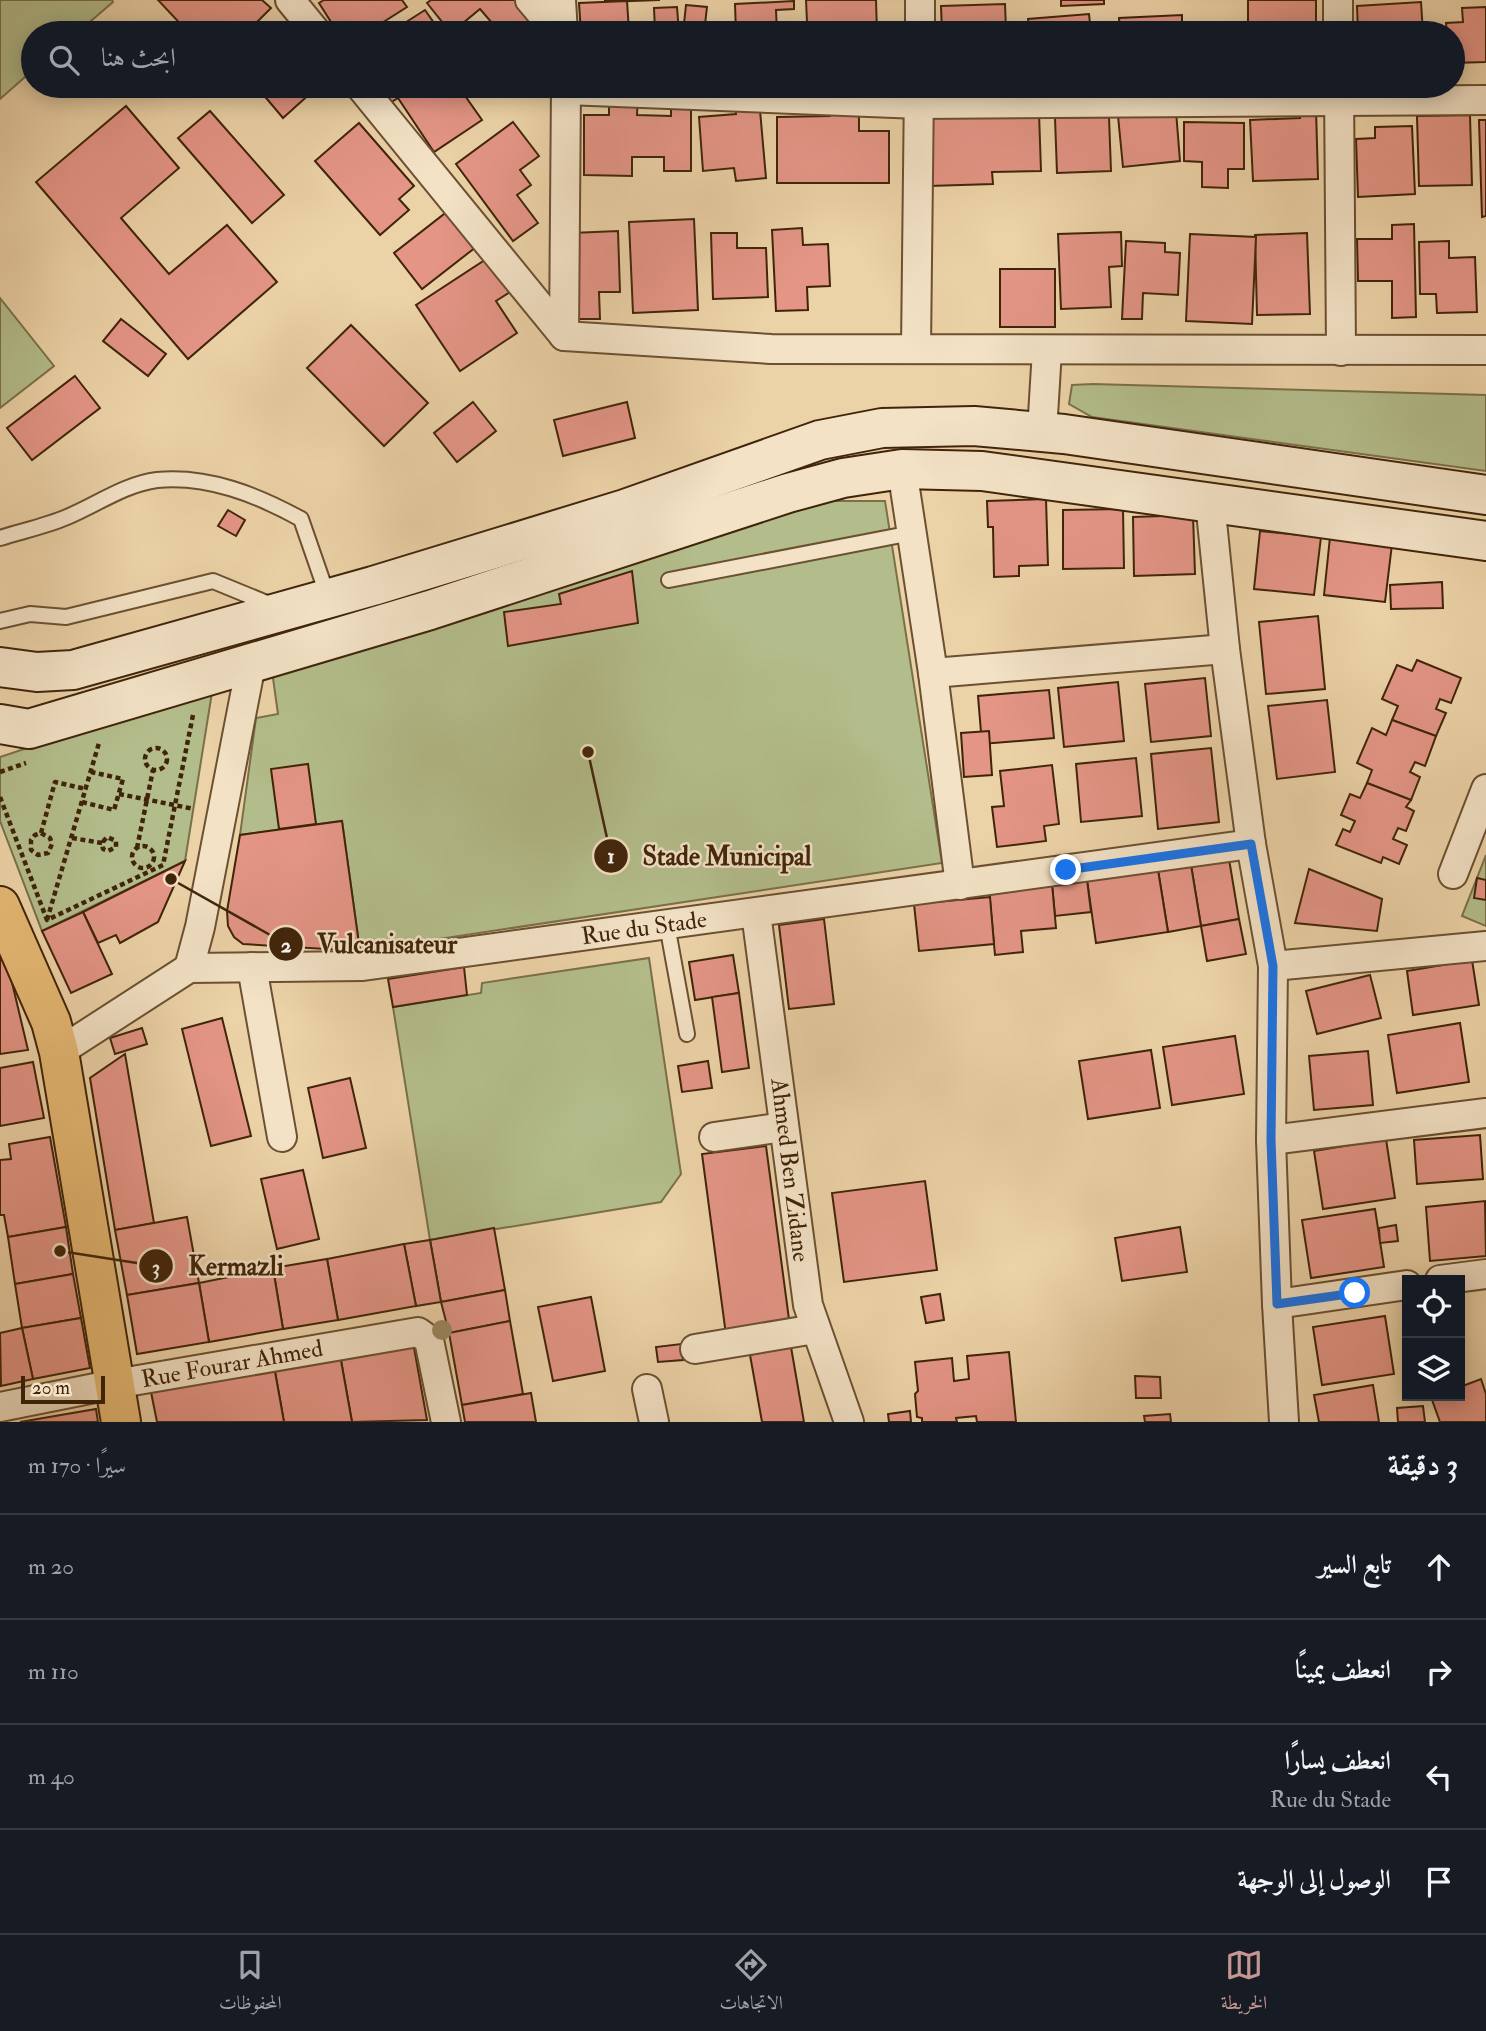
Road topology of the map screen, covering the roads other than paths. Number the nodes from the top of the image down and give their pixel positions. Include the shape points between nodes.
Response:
1 (290, 0) edge
2 (530, 0) edge
3 (561, 0) edge
4 (920, 0) edge
5 (1338, 0) edge
6 (307, 21) edge
7 (548, 21) edge
8 (563, 21) edge
9 (920, 21) edge
10 (1338, 21) edge
11 (370, 98) edge
12 (566, 98) edge
13 (919, 98) edge
14 (1339, 98) edge
15 (1437, 98) edge
16 (1486, 100) edge
17 (564, 336) junction
18 (916, 349) junction
19 (1486, 349) edge
20 (1047, 350) junction
21 (1341, 351) junction
22 (1042, 432) junction
23 (902, 469) junction
24 (1486, 495) edge
25 (1210, 502) junction
26 (912, 533) junction
27 (0, 538) edge
28 (1486, 541) edge
29 (669, 580) dead end
30 (328, 598) junction
31 (285, 611) junction
32 (0, 621) edge
33 (1225, 649) junction
34 (251, 664) junction
35 (0, 667) edge
36 (933, 673) junction
37 (0, 724) edge
38 (1486, 789) edge
39 (1251, 844) junction
40 (1453, 874) dead end
41 (960, 885) junction
42 (0, 906) edge
43 (756, 913) junction
44 (667, 925) junction
45 (1486, 946) edge
46 (1273, 966) junction
47 (252, 967) junction
48 (189, 968) junction
49 (687, 1034) dead end
50 (59, 1052) junction
51 (1486, 1113) edge
52 (785, 1127) junction
53 (282, 1137) dead end
54 (714, 1137) dead end
55 (1271, 1140) junction
56 (1486, 1274) edge
57 (1465, 1277) edge
58 (1402, 1286) edge
59 (1277, 1304) junction
60 (815, 1329) junction
61 (695, 1349) dead end
62 (115, 1384) junction
63 (647, 1389) dead end
64 (0, 1406) edge
65 (121, 1422) edge
66 (446, 1422) edge
67 (654, 1422) edge
68 (849, 1422) edge
69 (1284, 1422) edge

1 - 6 street
2 - 7 street
3 - 8 street
4 - 9 street
5 - 10 street
11 - 17 street
12 - 17 street
13 - 18 street
14 - 21 street
15 - 16 street
17 - 18 street via 771,349
18 - 20 street
19 - 21 street
20 - 21 street
20 - 22 street
22 - 24 main road
22 - 30 main road via 974,426 882,428 820,440 625,509
23 - 25 main road via 982,471
23 - 26 street
23 - 34 main road via 788,493
25 - 28 main road
25 - 33 street
26 - 29 lane
26 - 36 street
27 - 30 lane via 155,481 200,480 266,500 301,519
30 - 31 main road
31 - 32 lane via 212,582 65,617 30,614
31 - 35 main road via 73,670
33 - 36 street
33 - 39 street
34 - 37 main road via 29,729
34 - 48 street
36 - 41 street
38 - 40 street
39 - 41 street, Rue du Stade
39 - 46 street
41 - 43 street, Rue du Stade
42 - 50 main road via 51,1022
43 - 44 street, Rue du Stade
43 - 52 street, Ahmed Ben Zidane
44 - 47 street, Rue du Stade via 363,966
44 - 49 lane
45 - 46 street
46 - 55 street
47 - 48 street, Rue du Stade
47 - 53 street
48 - 50 street
50 - 62 main road
51 - 55 street
52 - 54 street
52 - 60 street, Ahmed Ben Zidane
55 - 59 street
56 - 57 street
58 - 59 street
59 - 69 street
60 - 61 street
60 - 68 street, Ahmed Ben Zidane
62 - 64 street, Rue Fourar Ahmed
62 - 65 main road
62 - 66 street, Rue Fourar Ahmed via 418,1332 429,1340
63 - 67 street

